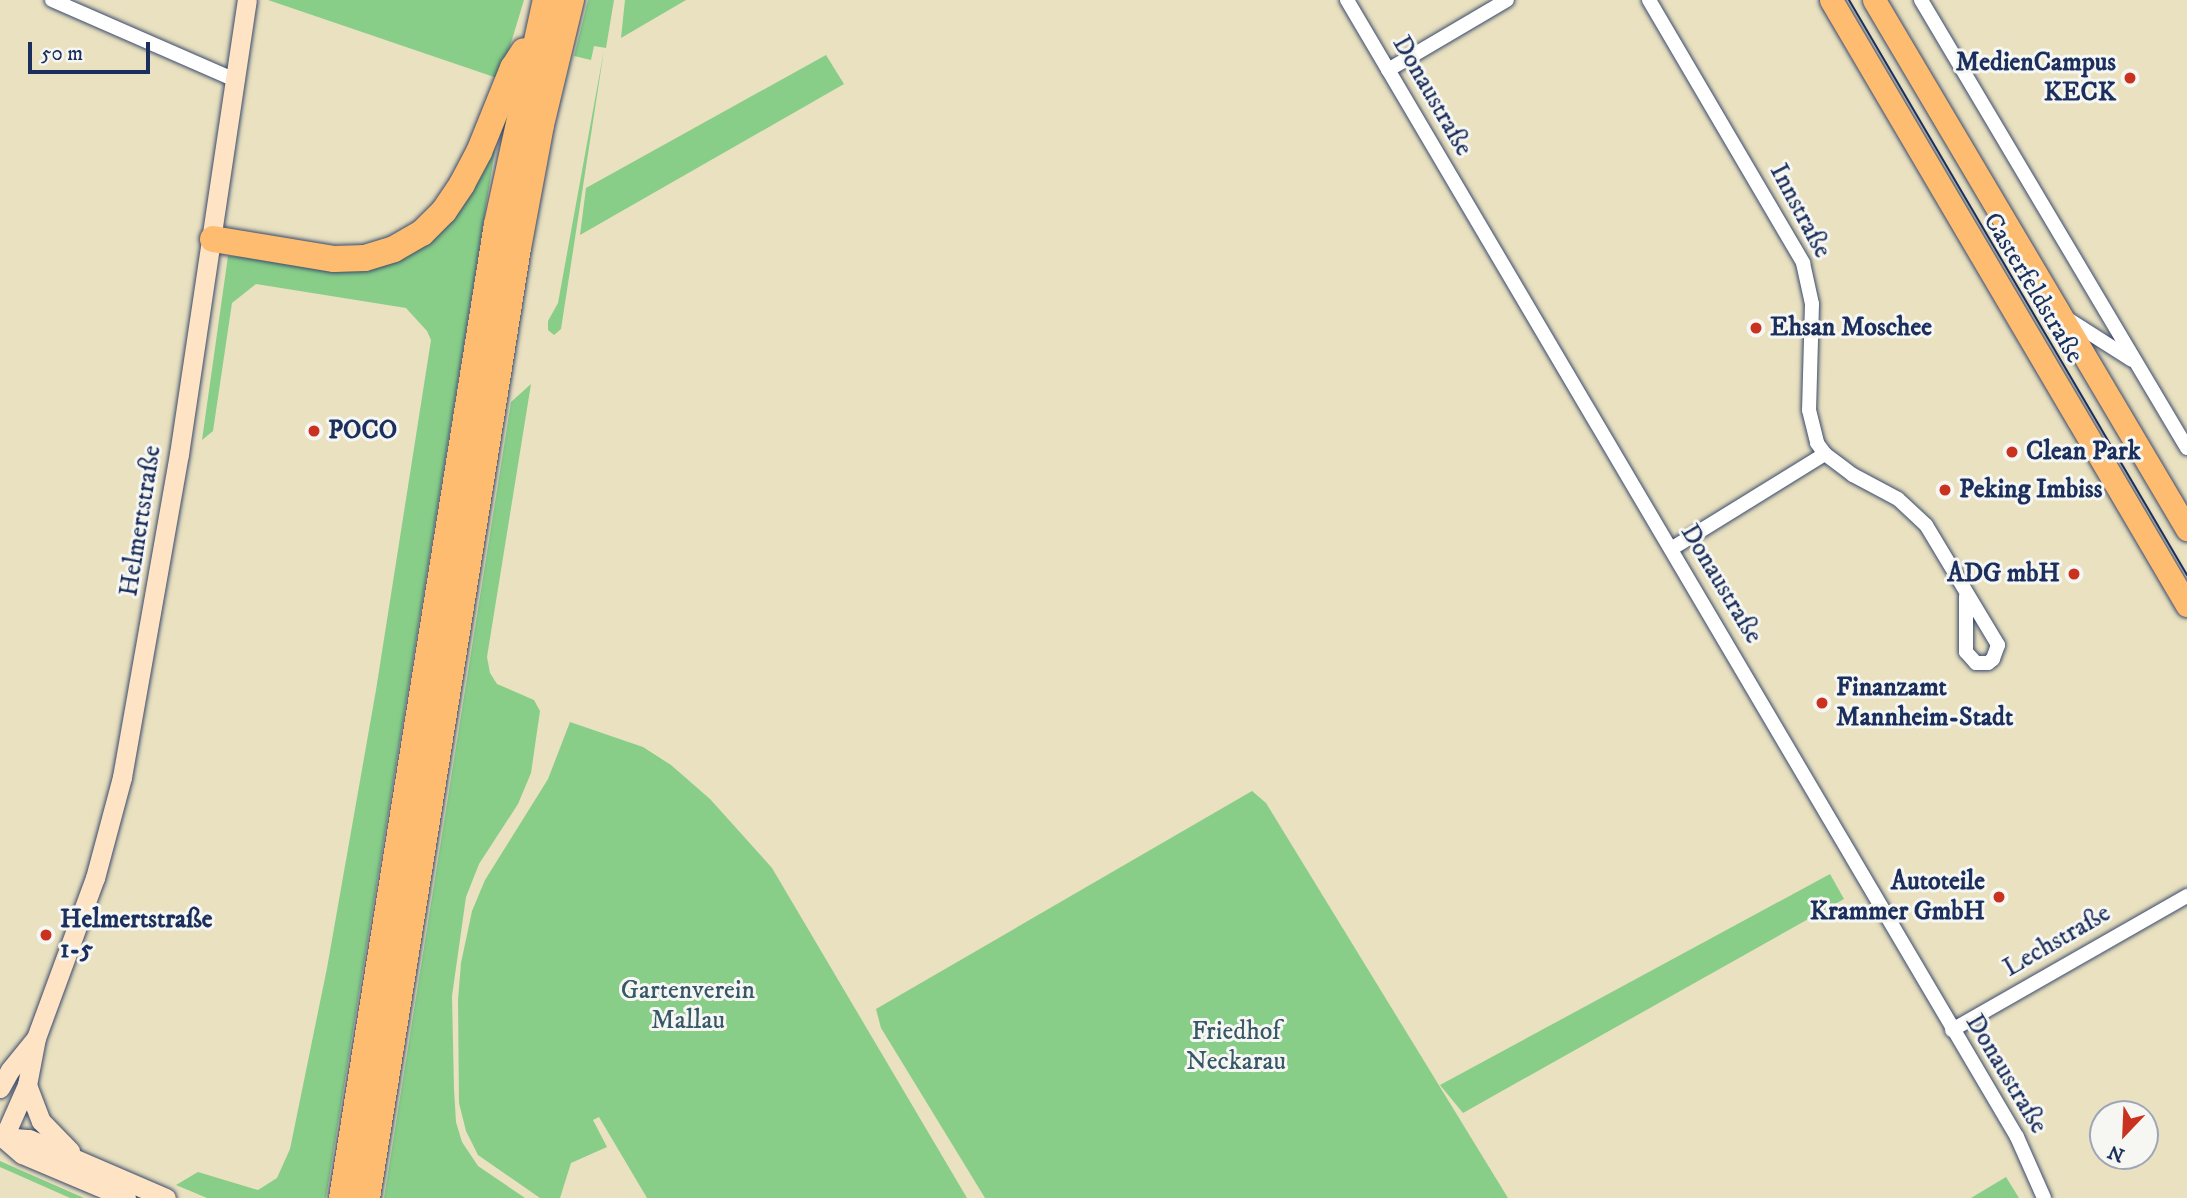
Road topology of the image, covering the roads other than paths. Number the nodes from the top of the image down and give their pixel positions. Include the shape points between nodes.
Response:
1 (52, 0) edge
2 (247, 0) edge
3 (546, 0) edge
4 (571, 0) edge
5 (1348, 0) edge
6 (1507, 0) edge
7 (1649, 0) edge
8 (1831, 0) edge
9 (1874, 0) edge
10 (1922, 0) edge
11 (537, 33) junction
12 (1388, 70) junction
13 (237, 81) junction
14 (213, 239) junction
15 (2059, 314) junction
16 (2136, 362) junction
17 (2187, 448) edge
18 (1825, 454) junction
19 (2187, 529) edge
20 (1671, 549) junction
21 (1966, 596) dead end
22 (2187, 605) edge
23 (2187, 896) edge
24 (1952, 1030) junction
25 (36, 1038) junction
26 (27, 1085) junction
27 (0, 1087) edge
28 (2, 1136) edge
29 (81, 1162) junction
30 (126, 1198) edge
31 (166, 1198) edge
32 (342, 1198) edge
33 (367, 1198) edge
34 (2044, 1198) edge

1 - 13 street
2 - 13 street, Helmertstraße
3 - 11 highway
4 - 33 highway via 518,248
5 - 12 street, Donaustraße
6 - 12 street
7 - 18 street, Innstraße via 1803,263 1812,304 1809,410
8 - 22 main road, Casterfeldstraße
9 - 15 main road, Casterfeldstraße
10 - 16 street, Casterfeldstraße
11 - 14 highway via 513,68 462,184 422,233 365,258 334,259
11 - 32 highway via 497,224
12 - 20 street, Donaustraße
13 - 14 street, Helmertstraße
14 - 25 street, Helmertstraße via 122,777 95,878
15 - 16 street, Casterfeldstraße
15 - 19 main road, Casterfeldstraße
16 - 17 street, Casterfeldstraße
18 - 20 street
18 - 21 street via 1913,511 1942,550
20 - 24 street, Donaustraße
23 - 24 street, Lechstraße
24 - 34 street, Donaustraße via 2017,1137
25 - 26 street, Helmertstraße
25 - 27 street, Helmertstraße
26 - 28 street, Helmertstraße
26 - 29 street via 48,1130
28 - 29 street via 29,1139
28 - 30 street via 22,1154
29 - 31 street

